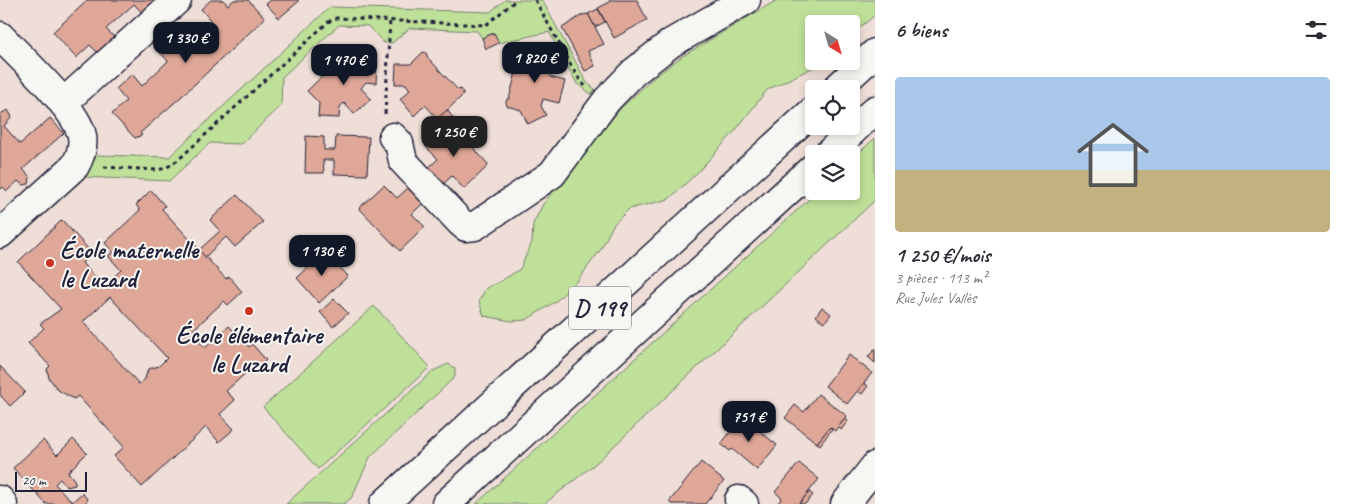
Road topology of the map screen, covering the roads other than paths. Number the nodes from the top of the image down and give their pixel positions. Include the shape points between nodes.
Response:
1 (177, 0) edge
2 (746, 0) edge
3 (0, 36) edge
4 (875, 53) edge
5 (846, 80) edge
6 (63, 103) junction
7 (875, 110) edge
8 (805, 118) edge
9 (394, 137) road end
10 (838, 145) edge
11 (805, 175) edge
12 (0, 234) edge
13 (875, 466) edge
14 (0, 500) edge
15 (3, 504) edge
16 (384, 504) edge
17 (446, 504) edge
18 (845, 504) edge

1 - 6 main road
2 - 9 main road via 671,43 634,72 607,100 552,174 484,232 460,222 403,161 399,142
3 - 6 main road
4 - 5 main road
6 - 12 main road via 76,119 83,137 75,166
7 - 10 main road
8 - 16 main road, D 199
11 - 17 main road, D 199
13 - 18 main road
14 - 15 main road

